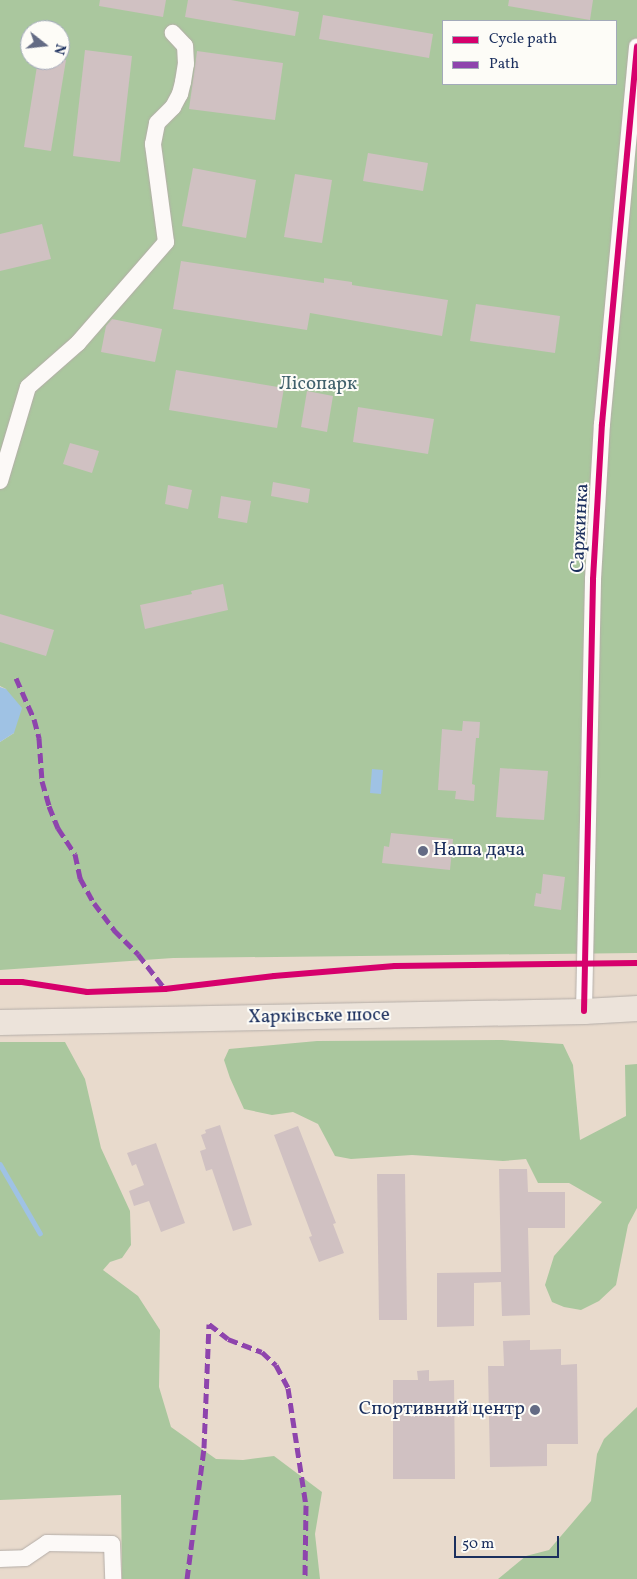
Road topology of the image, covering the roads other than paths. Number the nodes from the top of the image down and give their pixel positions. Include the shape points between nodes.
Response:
1 (173, 33) dead end
2 (637, 47) edge
3 (0, 481) edge
4 (637, 1008) edge
5 (584, 1011) junction
6 (0, 1022) edge
7 (0, 1559) edge
8 (113, 1579) edge

1 - 3 street via 185,46 184,82 173,106 157,123 153,144 166,242 78,343 28,387
2 - 5 street, Саржинка via 602,424 593,579
4 - 5 main road, Харківське шосе
5 - 6 main road, Харківське шосе
7 - 8 street via 25,1558 47,1543 112,1544

